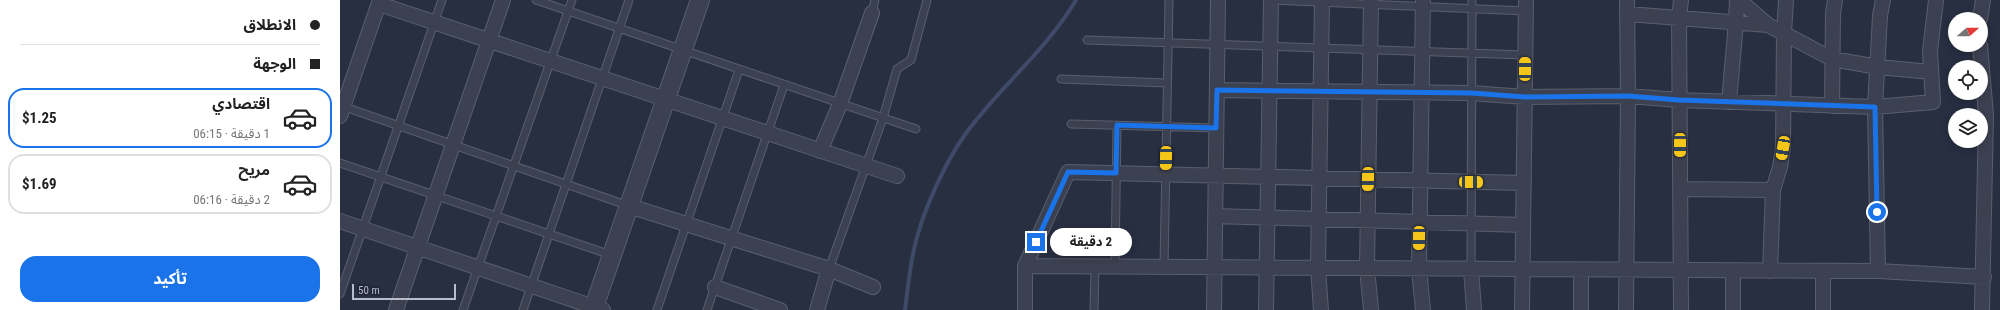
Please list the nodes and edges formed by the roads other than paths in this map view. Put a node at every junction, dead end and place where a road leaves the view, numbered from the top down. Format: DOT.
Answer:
graph roads {
  1 [pos="442,0"];
  2 [pos="503,0"];
  3 [pos="536,0"];
  4 [pos="572,0"];
  5 [pos="629,0"];
  6 [pos="700,0"];
  7 [pos="927,0"];
  8 [pos="1168,0"];
  9 [pos="1218,0"];
  10 [pos="1271,0"];
  11 [pos="1472,0"];
  12 [pos="1681,0"];
  13 [pos="1738,0"];
  14 [pos="1786,0"];
  15 [pos="1835,0"];
  16 [pos="1883,0"];
  17 [pos="1936,0"];
  18 [pos="1983,0"];
  19 [pos="1322,1"];
  20 [pos="379,2"];
  21 [pos="1371,2"];
  22 [pos="1423,3"];
  23 [pos="1526,5"];
  24 [pos="874,7"];
  25 [pos="1628,7"];
  26 [pos="1472,8"];
  27 [pos="568,11"];
  28 [pos="1981,12"];
  29 [pos="1679,18"];
  30 [pos="435,22"];
  31 [pos="1736,22"];
  32 [pos="1768,25"];
  33 [pos="620,29"];
  34 [pos="1784,33"];
  35 [pos="490,40"];
  36 [pos="1087,40"];
  37 [pos="1168,42"];
  38 [pos="1218,44"];
  39 [pos="1270,46"];
  40 [pos="1321,48"];
  41 [pos="682,50"];
  42 [pos="1370,50"];
  43 [pos="1422,52"];
  44 [pos="1981,52"];
  45 [pos="1472,54"];
  46 [pos="1525,56"];
  47 [pos="1832,59"];
  48 [pos="550,61"];
  49 [pos="1878,67"];
  50 [pos="739,70"];
  51 [pos="1931,72"];
  52 [pos="602,78"];
  53 [pos="1061,79"];
  54 [pos="1167,83"];
  55 [pos="784,85"];
  56 [pos="1217,90"];
  57 [pos="1269,90"];
  58 [pos="1321,91"];
  59 [pos="1370,92"];
  60 [pos="1422,92"];
  61 [pos="1471,93"];
  62 [pos="1628,96"];
  63 [pos="1525,97"];
  64 [pos="666,99"];
  65 [pos="1679,100"];
  66 [pos="1729,102"];
  67 [pos="840,104"];
  68 [pos="1782,104"];
  69 [pos="1832,106"];
  70 [pos="1875,107"];
  71 [pos="341,110"];
  72 [pos="722,118"];
  73 [pos="884,118"];
  74 [pos="1071,124"];
  75 [pos="1117,125"];
  76 [pos="399,126"];
  77 [pos="1166,126"];
  78 [pos="1216,128"];
  79 [pos="916,129"];
  80 [pos="768,133"];
  81 [pos="453,145"];
  82 [pos="820,151"];
  83 [pos="340,163"];
  84 [pos="514,166"];
  85 [pos="866,166"];
  86 [pos="1116,173"];
  87 [pos="1166,174"];
  88 [pos="1216,175"];
  89 [pos="897,176"];
  90 [pos="381,177"];
  91 [pos="1267,177"];
  92 [pos="1319,178"];
  93 [pos="1368,179"];
  94 [pos="1420,180"];
  95 [pos="1471,182"];
  96 [pos="1524,183"];
  97 [pos="566,184"];
  98 [pos="1680,189"];
  99 [pos="1772,190"];
  100 [pos="436,195"];
  101 [pos="629,206"];
  102 [pos="496,216"];
  103 [pos="1215,216"];
  104 [pos="1266,218"];
  105 [pos="1319,220"];
  106 [pos="340,221"];
  107 [pos="1368,221"];
  108 [pos="1420,222"];
  109 [pos="686,224"];
  110 [pos="1471,224"];
  111 [pos="1523,225"];
  112 [pos="363,229"];
  113 [pos="549,234"];
  114 [pos="731,238"];
  115 [pos="418,247"];
  116 [pos="612,255"];
  117 [pos="1025,266"];
  118 [pos="1095,267"];
  119 [pos="1115,267"];
  120 [pos="1164,267"];
  121 [pos="1215,267"];
  122 [pos="478,268"];
  123 [pos="1265,268"];
  124 [pos="1318,268"];
  125 [pos="1367,268"];
  126 [pos="829,269"];
  127 [pos="1419,269"];
  128 [pos="1471,269"];
  129 [pos="1522,269"];
  130 [pos="1581,270"];
  131 [pos="1625,270"];
  132 [pos="1680,270"];
  133 [pos="1733,270"];
  134 [pos="1770,271"];
  135 [pos="1823,271"];
  136 [pos="1878,271"];
  137 [pos="1984,277"];
  138 [pos="531,286"];
  139 [pos="715,287"];
  140 [pos="873,287"];
  141 [pos="340,294"];
  142 [pos="596,309"];
  143 [pos="396,310"];
  144 [pos="463,310"];
  145 [pos="523,310"];
  146 [pos="657,310"];
  147 [pos="707,310"];
  148 [pos="780,310"];
  149 [pos="818,310"];
  150 [pos="1025,310"];
  151 [pos="1094,310"];
  152 [pos="1214,310"];
  153 [pos="1266,310"];
  154 [pos="1321,310"];
  155 [pos="1371,310"];
  156 [pos="1422,310"];
  157 [pos="1474,310"];
  158 [pos="1522,310"];
  159 [pos="1581,310"];
  160 [pos="1626,310"];
  161 [pos="1681,310"];
  162 [pos="1733,310"];
  163 [pos="1823,310"];
  164 [pos="1982,310"];
  1 -- 30 [label="lane"];
  2 -- 35 [label="street"];
  3 -- 27 [label="lane"];
  4 -- 27 [label="lane"];
  5 -- 33 [label="lane"];
  6 -- 41 [label="street"];
  7 -- 73 [label="lane"];
  8 -- 37 [label="lane"];
  9 -- 38 [label="street"];
  10 -- 19 [label="lane"];
  10 -- 39 [label="street"];
  11 -- 26 [label="lane"];
  12 -- 29 [label="street"];
  13 -- 31 [label="street"];
  13 -- 32 [label="street"];
  14 -- 34 [label="street"];
  15 -- 47 [label="street"];
  16 -- 49 [label="street"];
  17 -- 51 [label="street"];
  18 -- 28 [label="street"];
  19 -- 21 [label="lane"];
  19 -- 40 [label="street"];
  20 -- 30 [label="street"];
  20 -- 71 [label="street"];
  21 -- 22 [label="lane"];
  21 -- 42 [label="street"];
  22 -- 26 [label="lane"];
  22 -- 43 [label="street"];
  23 -- 26 [label="lane"];
  23 -- 46 [label="street"];
  24 -- 67 [label="street"];
  25 -- 29 [label="street"];
  25 -- 62 [label="street"];
  26 -- 45 [label="lane"];
  27 -- 33 [label="lane"];
  27 -- 48 [label="lane"];
  29 -- 31 [label="street"];
  29 -- 65 [label="street"];
  30 -- 35 [label="street"];
  30 -- 76 [label="lane"];
  31 -- 32 [label="street"];
  31 -- 66 [label="street"];
  32 -- 34 [label="street"];
  33 -- 41 [label="lane"];
  33 -- 52 [label="lane"];
  34 -- 47 [label="street"];
  34 -- 68 [label="street"];
  35 -- 48 [label="street"];
  35 -- 81 [label="street"];
  36 -- 37 [label="lane"];
  37 -- 38 [label="lane"];
  37 -- 54 [label="lane"];
  38 -- 39 [label="lane"];
  38 -- 56 [label="street"];
  39 -- 40 [label="lane"];
  39 -- 57 [label="street"];
  40 -- 42 [label="lane"];
  40 -- 58 [label="street"];
  41 -- 50 [label="lane"];
  41 -- 64 [label="street"];
  42 -- 43 [label="lane"];
  42 -- 59 [label="street"];
  43 -- 45 [label="lane"];
  43 -- 60 [label="street"];
  44 -- 137 [label="street"];
  45 -- 46 [label="lane"];
  45 -- 61 [label="lane"];
  46 -- 63 [label="street"];
  47 -- 49 [label="street"];
  47 -- 69 [label="street"];
  48 -- 52 [label="street"];
  48 -- 84 [label="lane"];
  49 -- 51 [label="street"];
  49 -- 70 [label="street"];
  50 -- 55 [label="lane"];
  50 -- 72 [label="lane"];
  51 -- 70 [label="street"];
  52 -- 64 [label="street"];
  52 -- 97 [label="lane"];
  53 -- 54 [label="lane"];
  54 -- 77 [label="lane"];
  55 -- 67 [label="lane"];
  55 -- 80 [label="lane"];
  56 -- 57 [label="street"];
  56 -- 78 [label="street"];
  57 -- 58 [label="street"];
  57 -- 91 [label="street"];
  58 -- 59 [label="street"];
  58 -- 92 [label="street"];
  59 -- 60 [label="street"];
  59 -- 93 [label="street"];
  60 -- 61 [label="street"];
  60 -- 94 [label="street"];
  61 -- 63 [label="street"];
  61 -- 95 [label="lane"];
  62 -- 63 [label="street"];
  62 -- 65 [label="street"];
  62 -- 131 [label="street"];
  63 -- 96 [label="street"];
  64 -- 72 [label="street"];
  64 -- 101 [label="street"];
  65 -- 66 [label="street"];
  65 -- 98 [label="street"];
  66 -- 68 [label="street"];
  67 -- 73 [label="lane"];
  67 -- 82 [label="street"];
  68 -- 69 [label="street"];
  68 -- 99 [label="street"];
  69 -- 70 [label="street"];
  70 -- 136 [label="street"];
  71 -- 76 [label="lane"];
  72 -- 80 [label="street"];
  72 -- 109 [label="lane"];
  73 -- 79 [label="lane"];
  73 -- 85 [label="lane"];
  74 -- 75 [label="lane"];
  75 -- 77 [label="lane"];
  75 -- 86 [label="lane"];
  76 -- 81 [label="lane"];
  76 -- 90 [label="lane"];
  77 -- 78 [label="lane"];
  77 -- 87 [label="lane"];
  78 -- 88 [label="street"];
  80 -- 82 [label="street"];
  80 -- 114 [label="lane"];
  81 -- 84 [label="lane"];
  81 -- 100 [label="street"];
  82 -- 85 [label="street"];
  83 -- 90 [label="lane"];
  84 -- 97 [label="lane"];
  84 -- 102 [label="lane"];
  85 -- 89 [label="street"];
  85 -- 126 [label="lane"];
  86 -- 87 [label="street"];
  86 -- 117 [label="street"];
  86 -- 119 [label="lane"];
  87 -- 88 [label="street"];
  87 -- 120 [label="lane"];
  88 -- 91 [label="street"];
  88 -- 103 [label="street"];
  90 -- 100 [label="lane"];
  90 -- 112 [label="lane"];
  91 -- 92 [label="street"];
  91 -- 104 [label="street"];
  92 -- 93 [label="street"];
  92 -- 105 [label="street"];
  93 -- 94 [label="street"];
  93 -- 107 [label="street"];
  94 -- 95 [label="street"];
  94 -- 108 [label="street"];
  95 -- 96 [label="street"];
  95 -- 110 [label="lane"];
  96 -- 111 [label="street"];
  97 -- 101 [label="lane"];
  97 -- 113 [label="lane"];
  98 -- 99 [label="street"];
  98 -- 132 [label="street"];
  99 -- 134 [label="street"];
  100 -- 102 [label="lane"];
  100 -- 115 [label="street"];
  101 -- 109 [label="street"];
  101 -- 116 [label="street"];
  102 -- 113 [label="lane"];
  102 -- 122 [label="lane"];
  103 -- 104 [label="street"];
  103 -- 121 [label="street"];
  104 -- 105 [label="street"];
  104 -- 123 [label="street"];
  105 -- 107 [label="street"];
  105 -- 124 [label="street"];
  106 -- 112 [label="street"];
  107 -- 108 [label="street"];
  107 -- 125 [label="street"];
  108 -- 110 [label="street"];
  108 -- 127 [label="street"];
  109 -- 114 [label="street"];
  109 -- 146 [label="lane"];
  110 -- 111 [label="street"];
  110 -- 128 [label="lane"];
  111 -- 129 [label="street"];
  112 -- 115 [label="street"];
  112 -- 141 [label="lane"];
  113 -- 116 [label="lane"];
  113 -- 138 [label="lane"];
  114 -- 126 [label="street"];
  114 -- 139 [label="lane"];
  115 -- 122 [label="street"];
  115 -- 143 [label="street"];
  116 -- 142 [label="street"];
  117 -- 118 [label="street"];
  117 -- 150 [label="street"];
  118 -- 119 [label="street"];
  118 -- 151 [label="lane"];
  119 -- 120 [label="street"];
  120 -- 121 [label="street"];
  121 -- 123 [label="street"];
  121 -- 152 [label="street"];
  122 -- 138 [label="street"];
  122 -- 144 [label="lane"];
  123 -- 124 [label="street"];
  123 -- 153 [label="street"];
  124 -- 125 [label="street"];
  124 -- 154 [label="street"];
  125 -- 127 [label="street"];
  125 -- 155 [label="street"];
  126 -- 140 [label="street"];
  126 -- 149 [label="street"];
  127 -- 128 [label="street"];
  127 -- 156 [label="street"];
  128 -- 129 [label="street"];
  128 -- 157 [label="street"];
  129 -- 130 [label="street"];
  129 -- 158 [label="street"];
  130 -- 131 [label="street"];
  130 -- 159 [label="street"];
  131 -- 132 [label="street"];
  131 -- 160 [label="street"];
  132 -- 133 [label="street"];
  132 -- 161 [label="street"];
  133 -- 134 [label="street"];
  133 -- 162 [label="street"];
  134 -- 135 [label="street"];
  135 -- 136 [label="street"];
  135 -- 163 [label="street"];
  136 -- 137 [label="street"];
  137 -- 164 [label="street"];
  138 -- 142 [label="street"];
  138 -- 145 [label="lane"];
  139 -- 147 [label="lane"];
  139 -- 148 [label="street"];
}
